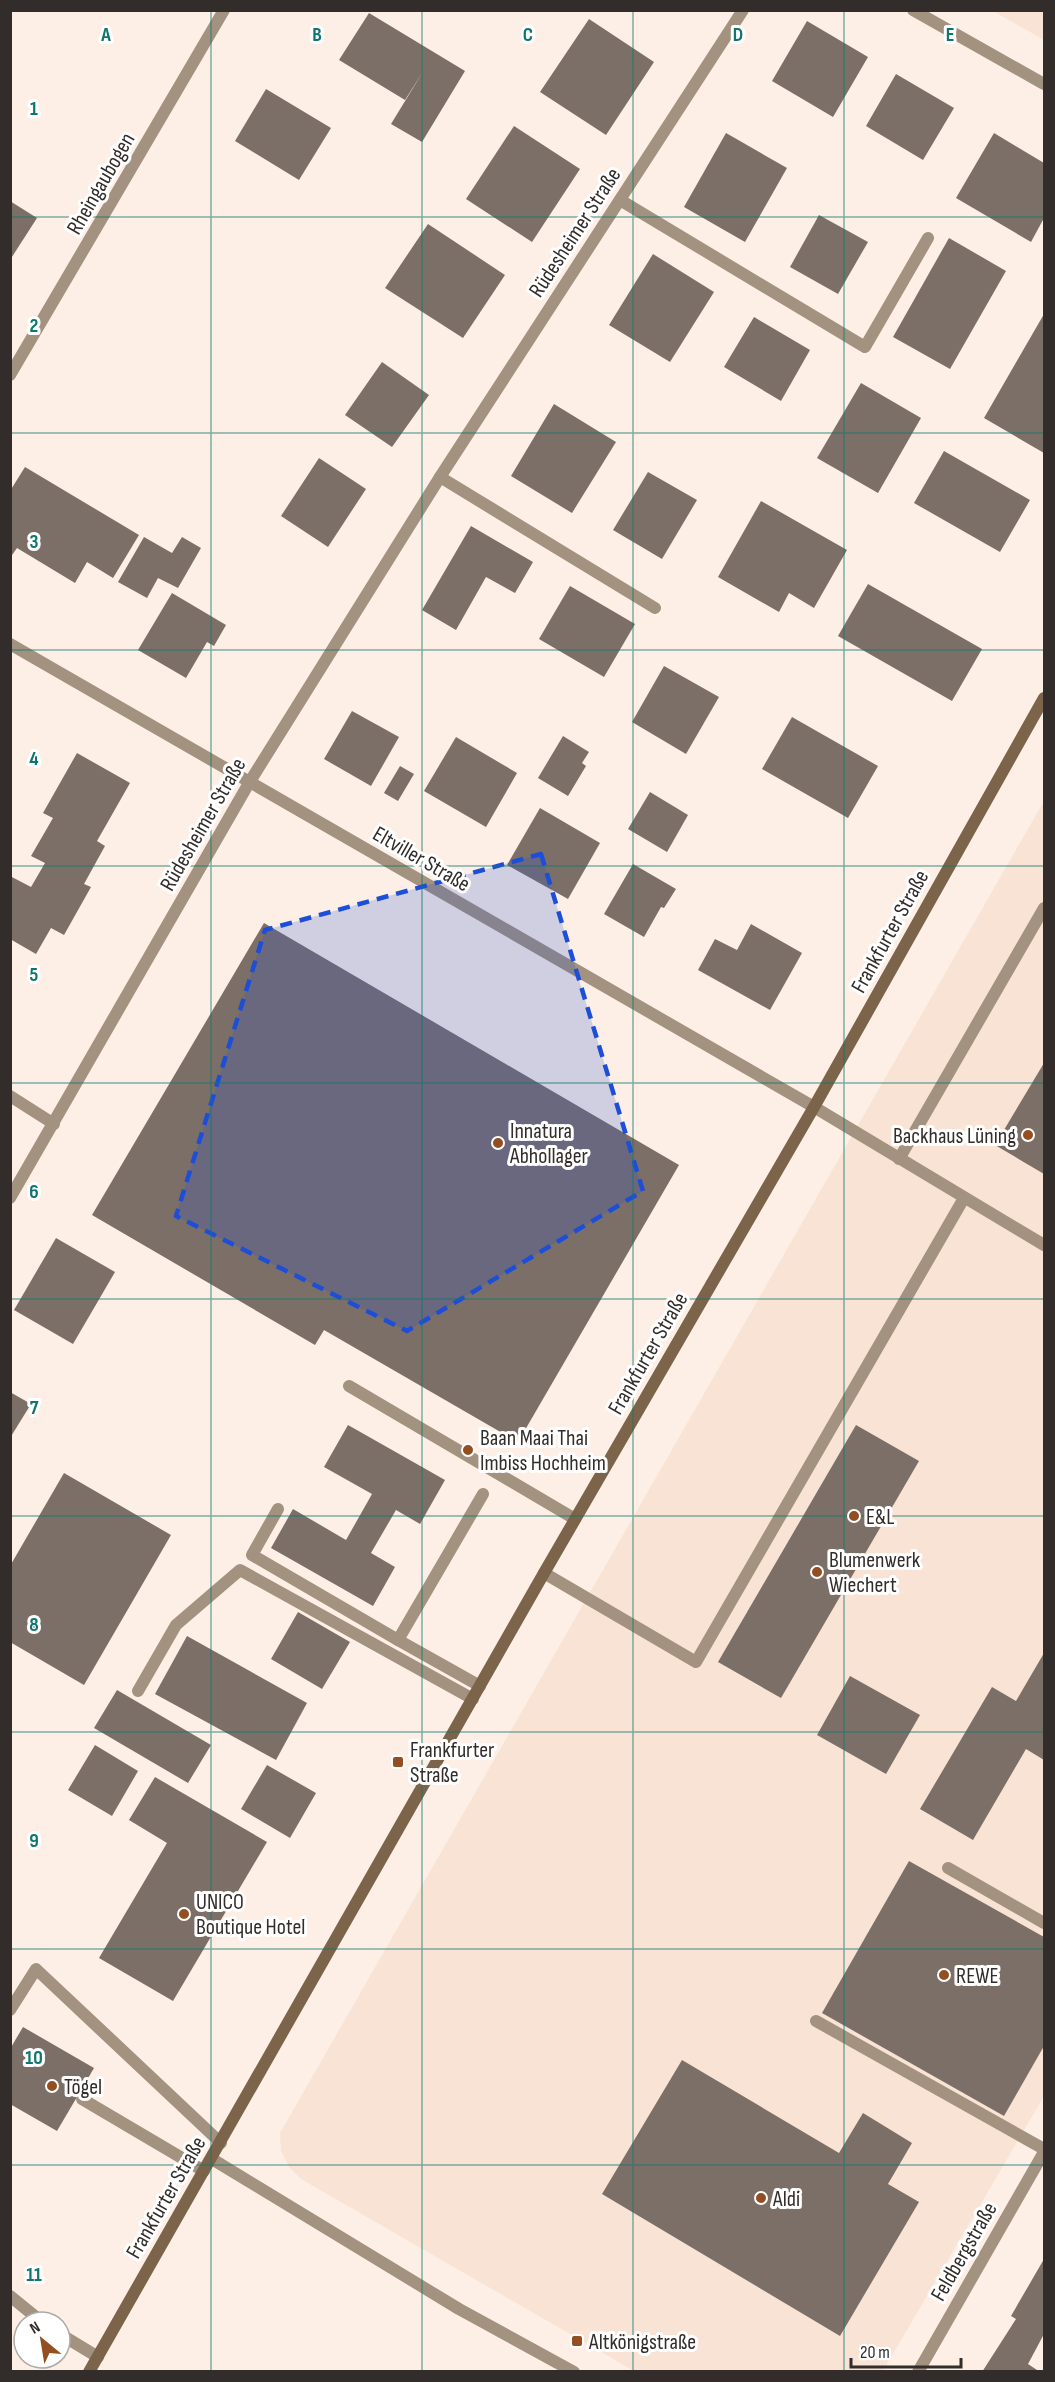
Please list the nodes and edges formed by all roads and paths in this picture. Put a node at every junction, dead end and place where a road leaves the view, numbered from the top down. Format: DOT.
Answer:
graph roads {
  1 [pos="224,10"];
  2 [pos="743,10"];
  3 [pos="913,10"];
  4 [pos="1044,84"];
  5 [pos="620,200"];
  6 [pos="927,238"];
  7 [pos="10,375"];
  8 [pos="440,477"];
  9 [pos="655,608"];
  10 [pos="10,644"];
  11 [pos="1044,698"];
  12 [pos="249,783"];
  13 [pos="1044,908"];
  14 [pos="10,1096"];
  15 [pos="814,1107"];
  16 [pos="54,1124"];
  17 [pos="899,1159"];
  18 [pos="10,1198"];
  19 [pos="964,1198"];
  20 [pos="1044,1245"];
  21 [pos="349,1386"];
  22 [pos="483,1494"];
  23 [pos="278,1509"];
  24 [pos="576,1519"];
  25 [pos="544,1573"];
  26 [pos="398,1640"];
  27 [pos="480,1686"];
  28 [pos="138,1691"];
  29 [pos="473,1699"];
  30 [pos="948,1868"];
  31 [pos="1044,1923"];
  32 [pos="10,2010"];
  33 [pos="816,2021"];
  34 [pos="82,2099"];
  35 [pos="221,2143"];
  36 [pos="1044,2151"];
  37 [pos="212,2158"];
  38 [pos="204,2171"];
  39 [pos="10,2296"];
  40 [pos="27,2310"];
  41 [pos="72,2341"];
  42 [pos="98,2357"];
  43 [pos="89,2372"];
  44 [pos="574,2372"];
  45 [pos="918,2372"];
  1 -- 7 [label="street, Rheingaubogen"];
  2 -- 5 [label="street, Rüdesheimer Straße"];
  3 -- 4 [label="street"];
  5 -- 6 [label="street"];
  5 -- 8 [label="street, Rüdesheimer Straße"];
  8 -- 9 [label="street"];
  8 -- 12 [label="street, Rüdesheimer Straße"];
  10 -- 12 [label="street, Eltviller Straße"];
  11 -- 15 [label="street, Frankfurter Straße"];
  12 -- 15 [label="street, Eltviller Straße"];
  12 -- 16 [label="street, Rüdesheimer Straße"];
  13 -- 17 [label="street"];
  14 -- 16 [label="street"];
  15 -- 17 [label="street, Eltviller Straße"];
  15 -- 24 [label="street, Frankfurter Straße"];
  16 -- 18 [label="street, Rüdesheimer Straße"];
  17 -- 19 [label="street, Eltviller Straße"];
  19 -- 20 [label="street, Eltviller Straße"];
  19 -- 25 [label="street"];
  21 -- 24 [label="street"];
  22 -- 26 [label="street"];
  23 -- 26 [label="street"];
  24 -- 25 [label="street, Frankfurter Straße"];
  25 -- 27 [label="street, Frankfurter Straße"];
  26 -- 27 [label="street"];
  27 -- 29 [label="street, Frankfurter Straße"];
  28 -- 29 [label="street"];
  29 -- 35 [label="street, Frankfurter Straße"];
  30 -- 31 [label="street"];
  32 -- 35 [label="street"];
  33 -- 36 [label="street"];
  34 -- 38 [label="street"];
  35 -- 37 [label="street, Frankfurter Straße"];
  36 -- 45 [label="street, Feldbergstraße"];
  37 -- 38 [label="street, Frankfurter Straße"];
  37 -- 44 [label="street"];
  38 -- 42 [label="street, Frankfurter Straße"];
  39 -- 40 [label="street"];
  41 -- 42 [label="street"];
  42 -- 43 [label="street, Frankfurter Straße"];
}
